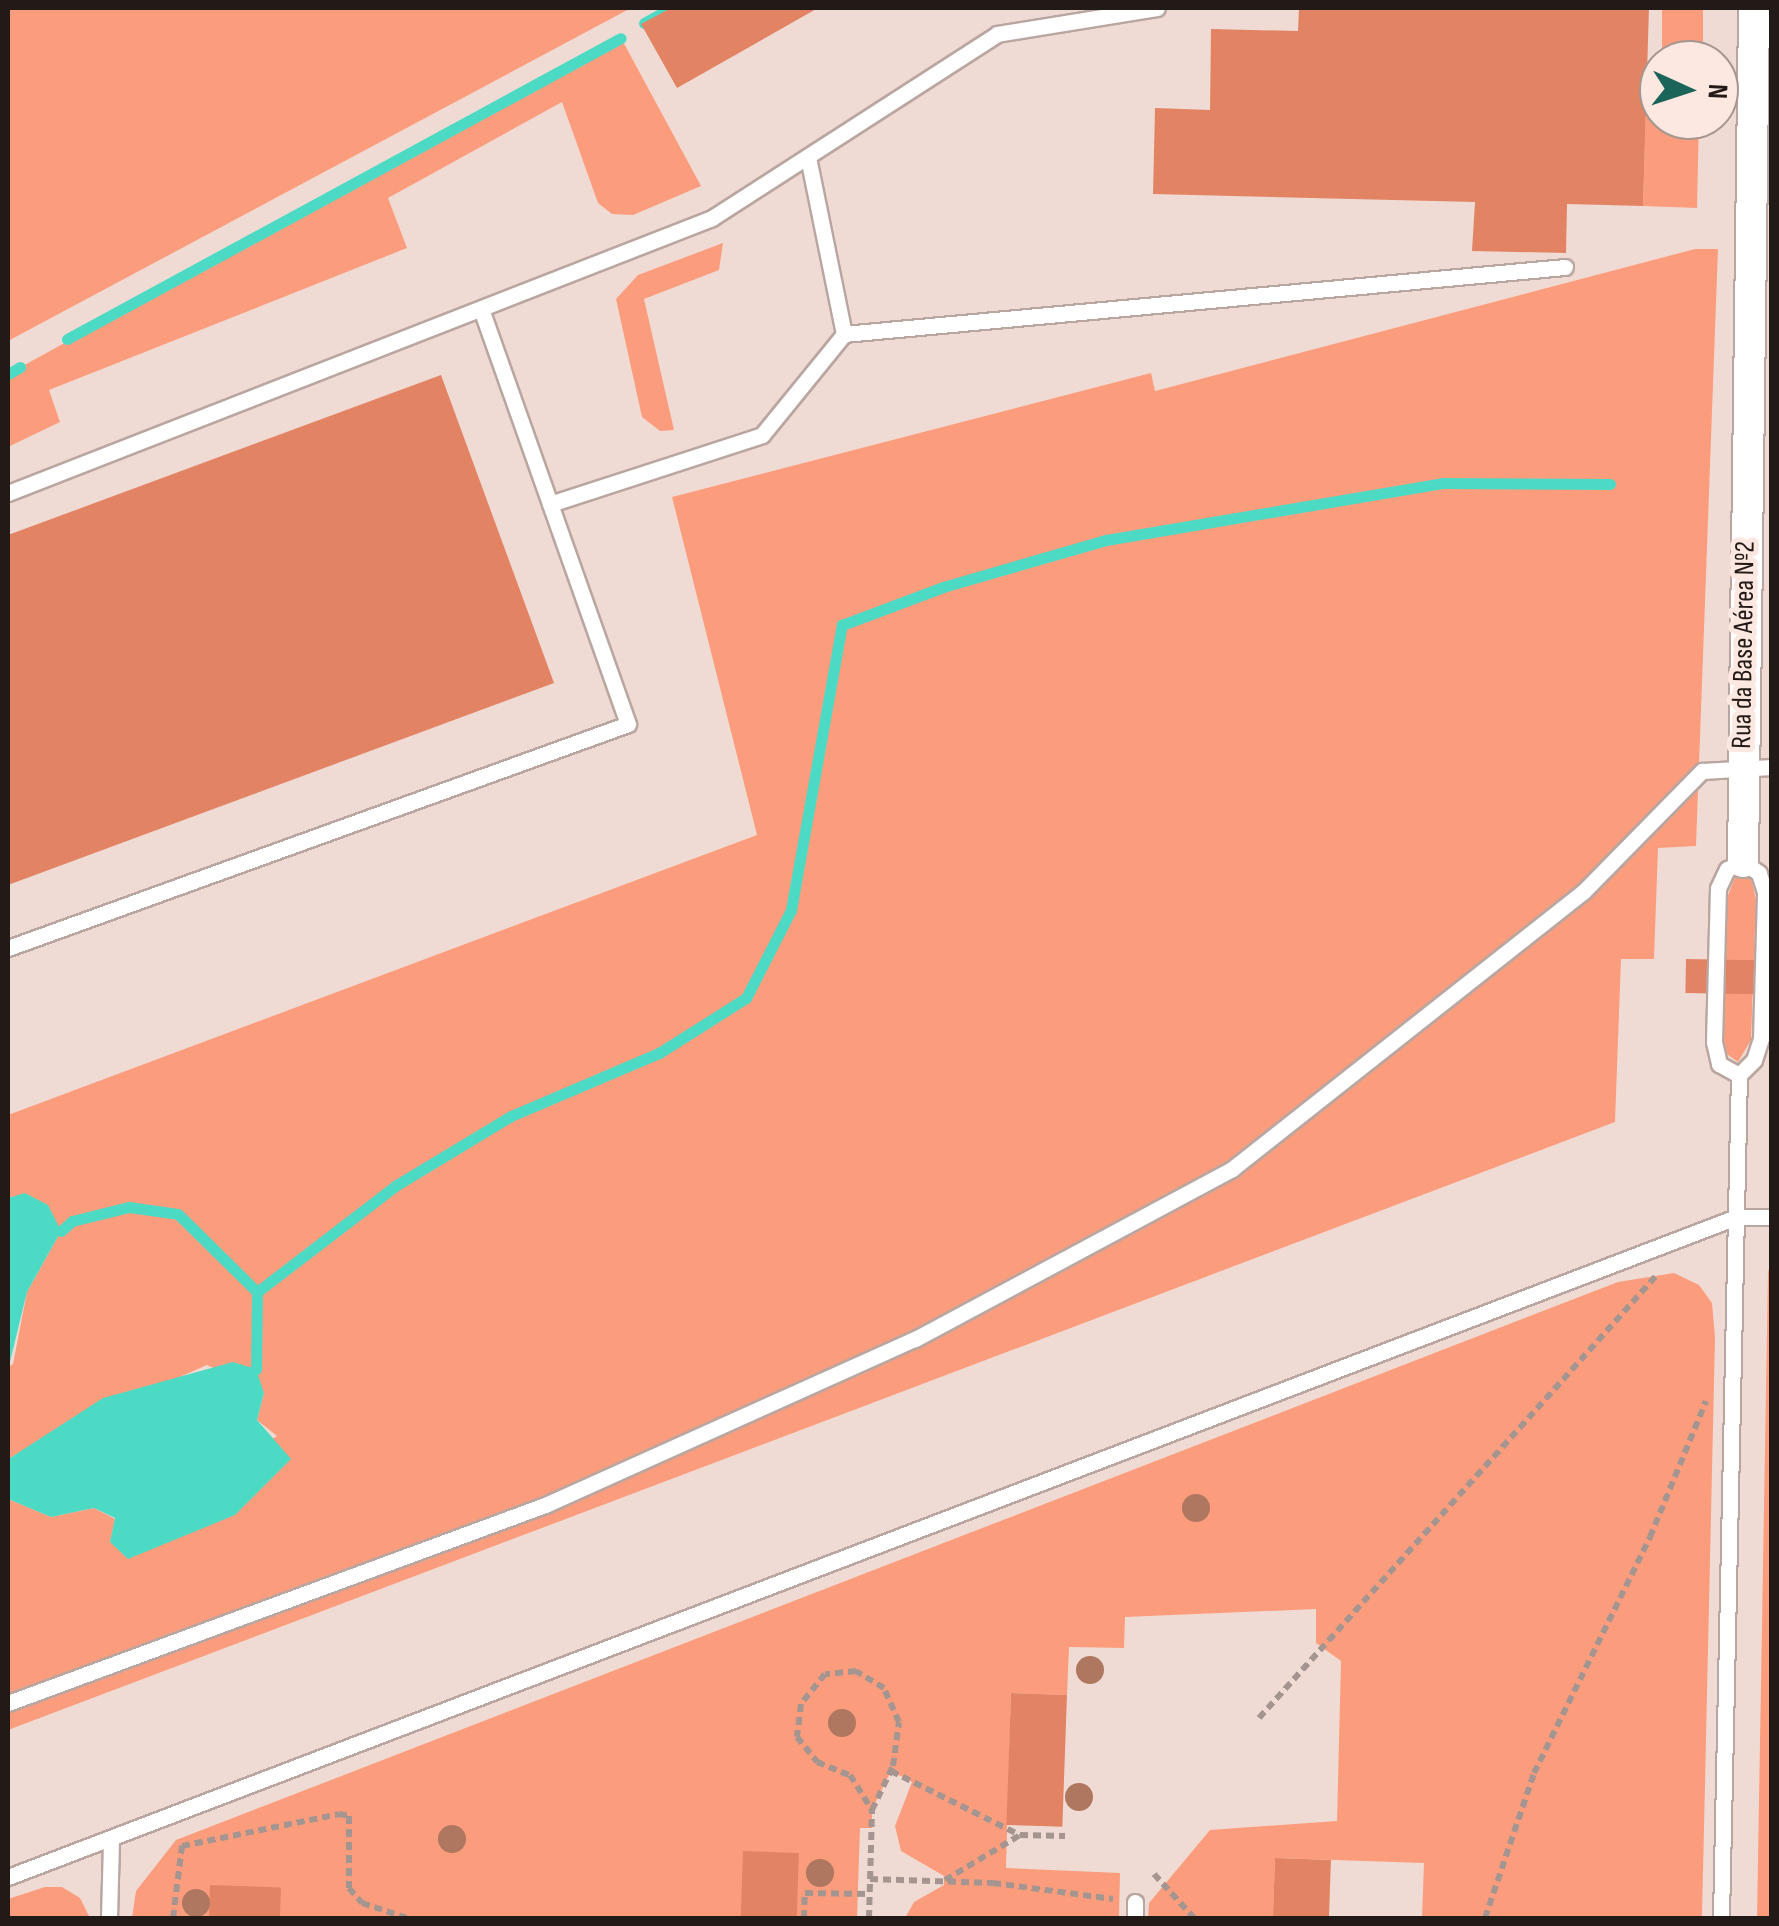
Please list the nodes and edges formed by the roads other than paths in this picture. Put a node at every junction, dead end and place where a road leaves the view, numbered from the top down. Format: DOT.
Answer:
graph roads {
  1 [pos="1157,8"];
  2 [pos="1754,8"];
  3 [pos="808,157"];
  4 [pos="1565,267"];
  5 [pos="482,311"];
  6 [pos="844,334"];
  7 [pos="8,492"];
  8 [pos="550,504"];
  9 [pos="1757,767"];
  10 [pos="1743,862"];
  11 [pos="8,948"];
  12 [pos="1739,1075"];
  13 [pos="1736,1217"];
  14 [pos="1772,1217"];
  15 [pos="8,1703"];
  16 [pos="111,1842"];
  17 [pos="8,1877"];
  18 [pos="110,1918"];
  19 [pos="1721,1918"];
  1 -- 3 [label="lane"];
  2 -- 9 [label="street, Rua da Base Aérea Nº2"];
  3 -- 5 [label="lane"];
  3 -- 6 [label="lane"];
  4 -- 6 [label="lane"];
  5 -- 7 [label="lane"];
  5 -- 8 [label="lane"];
  6 -- 8 [label="lane"];
  8 -- 11 [label="lane"];
  9 -- 10 [label="street, Rua da Base Aérea Nº2"];
  9 -- 15 [label="lane"];
  10 -- 12 [label="lane"];
  10 -- 12 [label="lane"];
  12 -- 13 [label="lane"];
  13 -- 14 [label="lane"];
  13 -- 16 [label="lane"];
  13 -- 19 [label="lane"];
  16 -- 17 [label="lane"];
  16 -- 18 [label="lane"];
}
